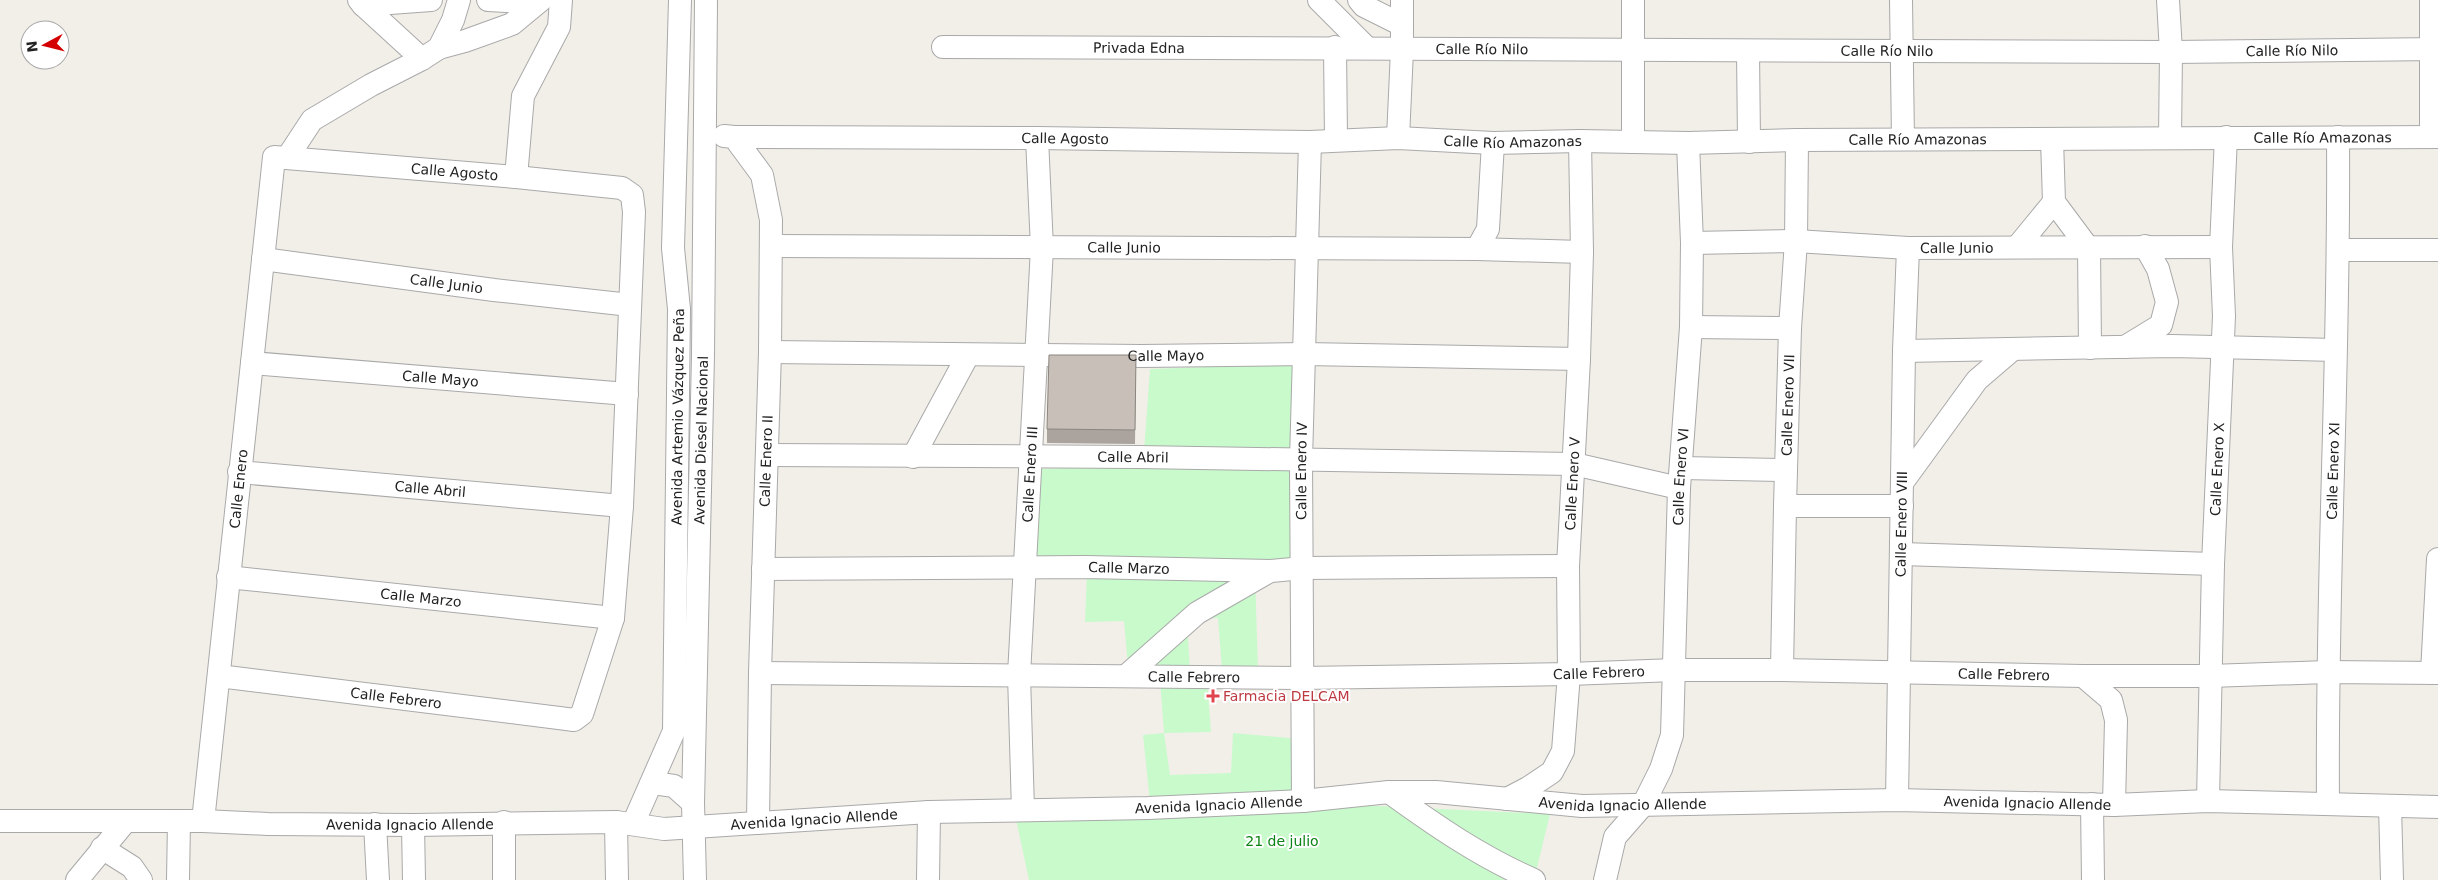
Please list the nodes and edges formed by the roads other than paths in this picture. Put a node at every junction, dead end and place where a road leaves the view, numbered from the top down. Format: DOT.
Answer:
graph roads {
  1 [pos="431,0"];
  2 [pos="459,0"];
  3 [pos="488,0"];
  4 [pos="561,0"];
  5 [pos="680,0"];
  6 [pos="706,0"];
  7 [pos="1319,0"];
  8 [pos="1359,0"];
  9 [pos="1402,0"];
  10 [pos="1633,0"];
  11 [pos="1902,0"];
  12 [pos="2168,0"];
  13 [pos="2431,0"];
  14 [pos="361,2"];
  15 [pos="539,2"];
  16 [pos="1402,25"];
  17 [pos="943,47"];
  18 [pos="1335,47"];
  19 [pos="1367,48"];
  20 [pos="2435,49"];
  21 [pos="1402,50"];
  22 [pos="1635,50"];
  23 [pos="1748,51"];
  24 [pos="1903,51"];
  25 [pos="2171,52"];
  26 [pos="431,54"];
  27 [pos="706,132"];
  28 [pos="677,133"];
  29 [pos="734,137"];
  30 [pos="2226,137"];
  31 [pos="2338,137"];
  32 [pos="2435,137"];
  33 [pos="1037,138"];
  34 [pos="1398,138"];
  35 [pos="2170,138"];
  36 [pos="1903,139"];
  37 [pos="2052,139"];
  38 [pos="1336,140"];
  39 [pos="1797,140"];
  40 [pos="1580,141"];
  41 [pos="1310,142"];
  42 [pos="1632,142"];
  43 [pos="1749,142"];
  44 [pos="1493,143"];
  45 [pos="1688,143"];
  46 [pos="280,157"];
  47 [pos="516,177"];
  48 [pos="2054,202"];
  49 [pos="1796,241"];
  50 [pos="1692,242"];
  51 [pos="772,246"];
  52 [pos="2145,246"];
  53 [pos="2017,247"];
  54 [pos="2221,247"];
  55 [pos="1042,248"];
  56 [pos="1476,248"];
  57 [pos="1908,248"];
  58 [pos="1309,249"];
  59 [pos="2088,249"];
  60 [pos="2339,250"];
  61 [pos="2438,250"];
  62 [pos="1582,252"];
  63 [pos="264,259"];
  64 [pos="630,305"];
  65 [pos="1691,327"];
  66 [pos="1790,328"];
  67 [pos="2090,348"];
  68 [pos="2124,348"];
  69 [pos="2222,348"];
  70 [pos="2012,350"];
  71 [pos="2335,350"];
  72 [pos="1904,351"];
  73 [pos="770,352"];
  74 [pos="1305,354"];
  75 [pos="968,355"];
  76 [pos="1036,356"];
  77 [pos="1579,359"];
  78 [pos="252,363"];
  79 [pos="628,394"];
  80 [pos="767,455"];
  81 [pos="913,457"];
  82 [pos="1031,457"];
  83 [pos="1301,460"];
  84 [pos="1574,464"];
  85 [pos="1786,470"];
  86 [pos="238,472"];
  87 [pos="1680,478"];
  88 [pos="1902,483"];
  89 [pos="622,506"];
  90 [pos="1785,506"];
  91 [pos="1902,506"];
  92 [pos="1902,554"];
  93 [pos="2438,559"];
  94 [pos="2213,564"];
  95 [pos="1568,566"];
  96 [pos="1025,568"];
  97 [pos="1303,568"];
  98 [pos="763,569"];
  99 [pos="1271,571"];
  100 [pos="2438,571"];
  101 [pos="228,577"];
  102 [pos="613,618"];
  103 [pos="1674,670"];
  104 [pos="1782,670"];
  105 [pos="1898,672"];
  106 [pos="2327,672"];
  107 [pos="760,673"];
  108 [pos="2435,673"];
  109 [pos="1569,674"];
  110 [pos="1019,675"];
  111 [pos="219,676"];
  112 [pos="1126,676"];
  113 [pos="2083,676"];
  114 [pos="2210,676"];
  115 [pos="1301,678"];
  116 [pos="653,783"];
  117 [pos="1389,792"];
  118 [pos="1507,798"];
  119 [pos="1897,800"];
  120 [pos="1303,801"];
  121 [pos="2208,801"];
  122 [pos="693,803"];
  123 [pos="2328,803"];
  124 [pos="2092,804"];
  125 [pos="1643,805"];
  126 [pos="2114,805"];
  127 [pos="2390,806"];
  128 [pos="2438,807"];
  129 [pos="1023,810"];
  130 [pos="929,812"];
  131 [pos="0,820"];
  132 [pos="179,821"];
  133 [pos="203,821"];
  134 [pos="125,822"];
  135 [pos="504,822"];
  136 [pos="624,823"];
  137 [pos="758,823"];
  138 [pos="375,824"];
  139 [pos="413,825"];
  140 [pos="694,828"];
  141 [pos="102,848"];
  142 [pos="78,880"];
  143 [pos="141,880"];
  144 [pos="178,880"];
  145 [pos="378,880"];
  146 [pos="414,880"];
  147 [pos="504,880"];
  148 [pos="617,880"];
  149 [pos="695,880"];
  150 [pos="928,880"];
  151 [pos="1534,880"];
  152 [pos="1604,880"];
  153 [pos="2093,880"];
  154 [pos="2392,880"];
  1 -- 14 [label="street"];
  2 -- 26 [label="street"];
  3 -- 15 [label="street"];
  4 -- 47 [label="street"];
  5 -- 28 [label="street, Avenida Artemio Vázquez Peña"];
  6 -- 27 [label="street, Avenida Diesel Nacional"];
  7 -- 19 [label="street"];
  8 -- 16 [label="street"];
  9 -- 16 [label="street"];
  10 -- 22 [label="street"];
  11 -- 24 [label="street"];
  12 -- 25 [label="street"];
  13 -- 20 [label="street"];
  14 -- 26 [label="street"];
  15 -- 26 [label="street"];
  16 -- 21 [label="street"];
  17 -- 18 [label="street, Privada Edna"];
  18 -- 19 [label="street, Calle Río Nilo"];
  18 -- 38 [label="street"];
  19 -- 21 [label="street, Calle Río Nilo"];
  20 -- 25 [label="street, Calle Río Nilo"];
  20 -- 32 [label="street"];
  21 -- 22 [label="street, Calle Río Nilo"];
  21 -- 34 [label="street"];
  22 -- 23 [label="street, Calle Río Nilo"];
  22 -- 42 [label="street"];
  23 -- 24 [label="street, Calle Río Nilo"];
  23 -- 43 [label="street"];
  24 -- 25 [label="street, Calle Río Nilo"];
  24 -- 36 [label="street"];
  25 -- 35 [label="street"];
  26 -- 46 [label="street"];
  27 -- 28 [label="street"];
  27 -- 29 [label="street"];
  27 -- 122 [label="street, Avenida Diesel Nacional"];
  28 -- 116 [label="street, Avenida Artemio Vázquez Peña"];
  29 -- 33 [label="street, Calle Agosto"];
  29 -- 51 [label="street, Calle Enero II"];
  30 -- 31 [label="street, Calle Río Amazonas"];
  30 -- 35 [label="street, Calle Río Amazonas"];
  30 -- 54 [label="street, Calle Enero X"];
  31 -- 32 [label="street, Calle Río Amazonas"];
  31 -- 60 [label="street, Calle Enero XI"];
  33 -- 41 [label="street, Calle Agosto"];
  33 -- 55 [label="street, Calle Enero III"];
  34 -- 38 [label="street, Calle Agosto"];
  34 -- 44 [label="street, Calle Río Amazonas"];
  35 -- 37 [label="street, Calle Río Amazonas"];
  36 -- 37 [label="street, Calle Río Amazonas"];
  36 -- 39 [label="street, Calle Río Amazonas"];
  37 -- 48 [label="street"];
  38 -- 41 [label="street, Calle Agosto"];
  39 -- 43 [label="street, Calle Río Amazonas"];
  39 -- 49 [label="street, Calle Enero VII"];
  40 -- 42 [label="street, Calle Río Amazonas"];
  40 -- 44 [label="street, Calle Río Amazonas"];
  40 -- 62 [label="street, Calle Enero V"];
  41 -- 58 [label="street, Calle Enero IV"];
  42 -- 45 [label="street, Calle Río Amazonas"];
  43 -- 45 [label="street, Calle Río Amazonas"];
  44 -- 56 [label="street"];
  45 -- 50 [label="street, Calle Enero VI"];
  46 -- 47 [label="street, Calle Agosto"];
  46 -- 63 [label="street, Calle Enero"];
  47 -- 64 [label="street, Calle Agosto"];
  48 -- 53 [label="street"];
  48 -- 59 [label="street"];
  49 -- 50 [label="street, Calle Junio"];
  49 -- 57 [label="street, Calle Junio"];
  49 -- 66 [label="street, Calle Enero VII"];
  50 -- 65 [label="street, Calle Enero VI"];
  51 -- 55 [label="street, Calle Junio"];
  51 -- 73 [label="street, Calle Enero II"];
  52 -- 54 [label="street, Calle Junio"];
  52 -- 59 [label="street, Calle Junio"];
  52 -- 68 [label="street"];
  53 -- 57 [label="street, Calle Junio"];
  53 -- 59 [label="street, Calle Junio"];
  54 -- 69 [label="street, Calle Enero X"];
  55 -- 58 [label="street, Calle Junio"];
  55 -- 76 [label="street, Calle Enero III"];
  56 -- 58 [label="street, Calle Junio"];
  56 -- 62 [label="street, Calle Junio"];
  57 -- 72 [label="street, Calle Enero VIII"];
  58 -- 74 [label="street, Calle Enero IV"];
  59 -- 67 [label="street"];
  60 -- 61 [label="street"];
  60 -- 71 [label="street, Calle Enero XI"];
  62 -- 77 [label="street, Calle Enero V"];
  63 -- 64 [label="street, Calle Junio"];
  63 -- 78 [label="street, Calle Enero"];
  64 -- 79 [label="street"];
  65 -- 66 [label="street"];
  65 -- 87 [label="street, Calle Enero VI"];
  66 -- 85 [label="street, Calle Enero VII"];
  67 -- 68 [label="street"];
  67 -- 70 [label="street"];
  68 -- 69 [label="street"];
  69 -- 71 [label="street"];
  69 -- 94 [label="street, Calle Enero X"];
  70 -- 72 [label="street"];
  70 -- 88 [label="street"];
  71 -- 106 [label="street, Calle Enero XI"];
  72 -- 88 [label="street, Calle Enero VIII"];
  73 -- 75 [label="street, Calle Mayo"];
  73 -- 80 [label="street, Calle Enero II"];
  74 -- 76 [label="street, Calle Mayo"];
  74 -- 77 [label="street, Calle Mayo"];
  74 -- 83 [label="street, Calle Enero IV"];
  75 -- 76 [label="street, Calle Mayo"];
  75 -- 81 [label="street"];
  76 -- 82 [label="street, Calle Enero III"];
  77 -- 84 [label="street, Calle Enero V"];
  78 -- 79 [label="street, Calle Mayo"];
  78 -- 86 [label="street, Calle Enero"];
  79 -- 89 [label="street"];
  80 -- 81 [label="street, Calle Abril"];
  80 -- 98 [label="street, Calle Enero II"];
  81 -- 82 [label="street, Calle Abril"];
  82 -- 83 [label="street, Calle Abril"];
  82 -- 96 [label="street, Calle Enero III"];
  83 -- 84 [label="street, Calle Abril"];
  83 -- 97 [label="street, Calle Enero IV"];
  84 -- 87 [label="street, Calle Abril"];
  84 -- 95 [label="street, Calle Enero V"];
  85 -- 87 [label="street, Calle Abril"];
  85 -- 90 [label="street, Calle Enero VII"];
  86 -- 89 [label="street, Calle Abril"];
  86 -- 101 [label="street, Calle Enero"];
  87 -- 103 [label="street, Calle Enero VI"];
  88 -- 91 [label="street, Calle Enero VIII"];
  89 -- 102 [label="street"];
  90 -- 91 [label="street"];
  90 -- 104 [label="street, Calle Enero VII"];
  91 -- 92 [label="street, Calle Enero VIII"];
  92 -- 94 [label="street"];
  92 -- 105 [label="street, Calle Enero VIII"];
  93 -- 100 [label="street"];
  94 -- 114 [label="street, Calle Enero X"];
  95 -- 97 [label="street, Calle Marzo"];
  95 -- 109 [label="street, Calle Enero V"];
  96 -- 98 [label="street, Calle Marzo"];
  96 -- 99 [label="street, Calle Marzo"];
  96 -- 110 [label="street, Calle Enero III"];
  97 -- 99 [label="street, Calle Marzo"];
  97 -- 115 [label="street, Calle Enero IV"];
  98 -- 107 [label="street, Calle Enero II"];
  99 -- 112 [label="street"];
  100 -- 108 [label="street"];
  101 -- 102 [label="street, Calle Marzo"];
  101 -- 111 [label="street, Calle Enero"];
  102 -- 111 [label="street, Calle Febrero"];
  103 -- 104 [label="street, Calle Febrero"];
  103 -- 109 [label="street, Calle Febrero"];
  103 -- 125 [label="street, Calle Enero VI"];
  104 -- 105 [label="street, Calle Febrero"];
  105 -- 113 [label="street, Calle Febrero"];
  105 -- 119 [label="street, Calle Enero VIII"];
  106 -- 108 [label="street, Calle Febrero"];
  106 -- 114 [label="street, Calle Febrero"];
  106 -- 123 [label="street, Calle Enero XI"];
  107 -- 110 [label="street, Calle Febrero"];
  107 -- 137 [label="street, Calle Enero II"];
  109 -- 115 [label="street, Calle Febrero"];
  109 -- 118 [label="street, Calle Enero V"];
  110 -- 112 [label="street, Calle Febrero"];
  110 -- 129 [label="street, Calle Enero III"];
  111 -- 133 [label="street, Calle Enero"];
  112 -- 115 [label="street, Calle Febrero"];
  113 -- 114 [label="street, Calle Febrero"];
  113 -- 126 [label="street"];
  114 -- 121 [label="street, Calle Enero X"];
  115 -- 120 [label="street, Calle Enero IV"];
  116 -- 122 [label="street"];
  116 -- 136 [label="street, Avenida Artemio Vázquez Peña"];
  117 -- 118 [label="street, Avenida Ignacio Allende"];
  117 -- 120 [label="street, Avenida Ignacio Allende"];
  117 -- 151 [label="street"];
  118 -- 125 [label="street, Avenida Ignacio Allende"];
  119 -- 124 [label="street, Avenida Ignacio Allende"];
  119 -- 125 [label="street, Avenida Ignacio Allende"];
  120 -- 129 [label="street, Avenida Ignacio Allende"];
  121 -- 123 [label="street, Avenida Ignacio Allende"];
  121 -- 126 [label="street, Avenida Ignacio Allende"];
  122 -- 140 [label="street, Avenida Diesel Nacional"];
  123 -- 127 [label="street, Avenida Ignacio Allende"];
  124 -- 126 [label="street, Avenida Ignacio Allende"];
  124 -- 153 [label="street"];
  125 -- 152 [label="street, Calle Enero VI"];
  127 -- 128 [label="street, Avenida Ignacio Allende"];
  127 -- 154 [label="street"];
  129 -- 130 [label="street, Avenida Ignacio Allende"];
  130 -- 137 [label="street, Avenida Ignacio Allende"];
  130 -- 150 [label="street"];
  131 -- 134 [label="street, Avenida Ignacio Allende"];
  132 -- 133 [label="street, Avenida Ignacio Allende"];
  132 -- 134 [label="street, Avenida Ignacio Allende"];
  132 -- 144 [label="street"];
  133 -- 138 [label="street, Avenida Ignacio Allende"];
  134 -- 141 [label="street"];
  135 -- 136 [label="street, Avenida Ignacio Allende"];
  135 -- 139 [label="street, Avenida Ignacio Allende"];
  135 -- 147 [label="street"];
  136 -- 140 [label="street, Avenida Ignacio Allende"];
  136 -- 148 [label="street, Avenida Artemio Vázquez Peña"];
  137 -- 140 [label="street, Avenida Ignacio Allende"];
  138 -- 139 [label="street, Avenida Ignacio Allende"];
  138 -- 145 [label="street"];
  139 -- 146 [label="street"];
  140 -- 149 [label="street, Avenida Diesel Nacional"];
  141 -- 142 [label="street"];
  141 -- 143 [label="street"];
}
